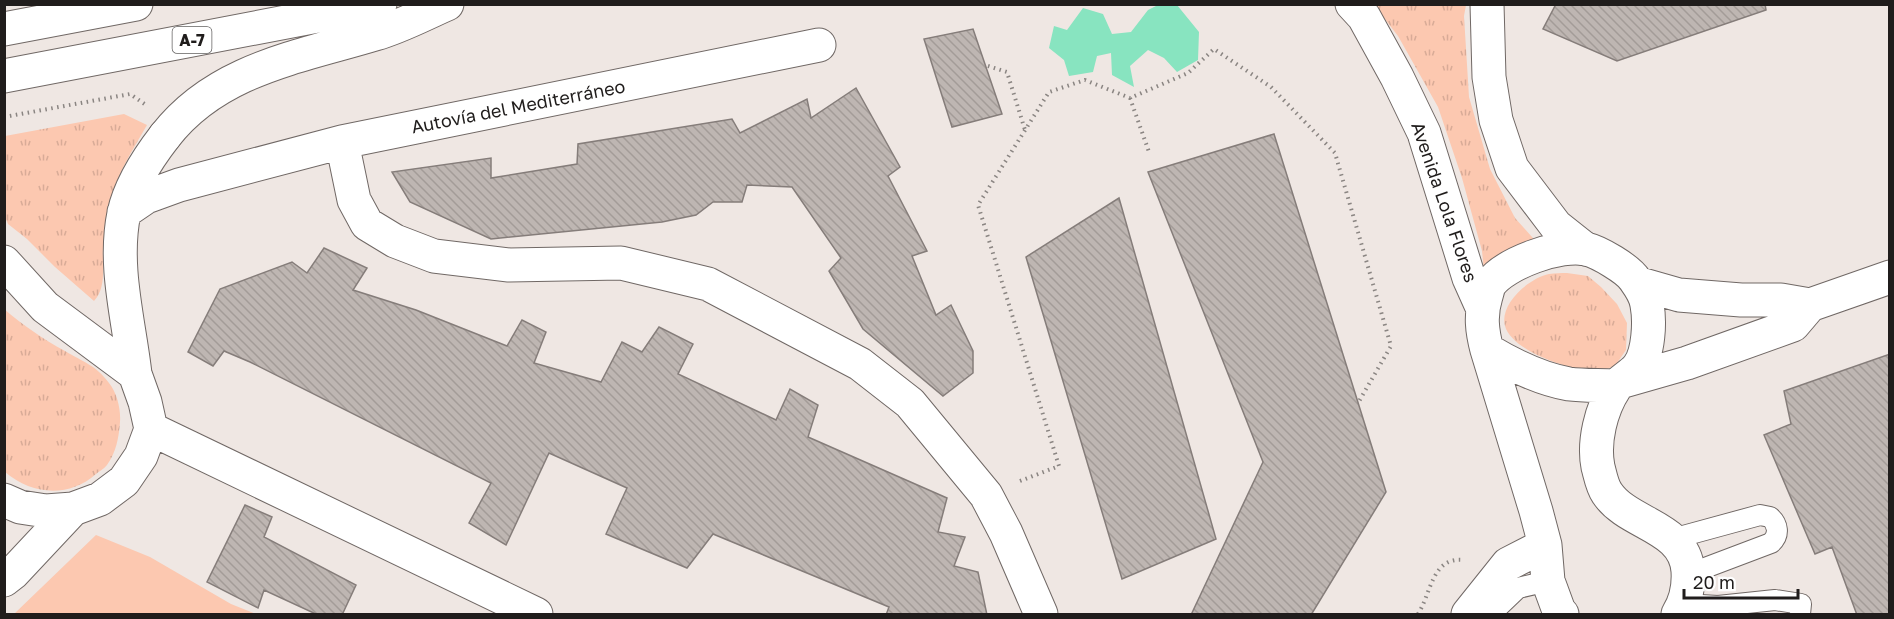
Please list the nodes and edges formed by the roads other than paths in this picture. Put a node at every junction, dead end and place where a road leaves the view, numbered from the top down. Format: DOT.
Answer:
graph roads {
  1 [pos="136,4"];
  2 [pos="380,4"];
  3 [pos="447,4"];
  4 [pos="1352,4"];
  5 [pos="1487,4"];
  6 [pos="4,29"];
  7 [pos="819,45"];
  8 [pos="4,76"];
  9 [pos="170,130"];
  10 [pos="342,142"];
  11 [pos="219,175"];
  12 [pos="124,212"];
  13 [pos="1585,249"];
  14 [pos="4,262"];
  15 [pos="1890,277"];
  16 [pos="1637,283"];
  17 [pos="1810,305"];
  18 [pos="1482,307"];
  19 [pos="1487,350"];
  20 [pos="135,374"];
  21 [pos="1620,383"];
  22 [pos="151,429"];
  23 [pos="4,500"];
  24 [pos="73,509"];
  25 [pos="1672,539"];
  26 [pos="1545,545"];
  27 [pos="4,579"];
  28 [pos="1548,581"];
  29 [pos="1683,598"];
  30 [pos="536,615"];
  31 [pos="1041,615"];
  32 [pos="1468,615"];
  33 [pos="1493,615"];
  34 [pos="1562,615"];
  35 [pos="1800,615"];
  1 -- 6 [label="main road"];
  2 -- 8 [label="main road, A-7"];
  3 -- 9 [label="main road"];
  4 -- 18 [label="main road, Avenida Lola Flores"];
  5 -- 13 [label="main road"];
  7 -- 10 [label="main road, Autovía del Mediterráneo"];
  9 -- 11 [label="main road, Autovía del Mediterráneo"];
  9 -- 12 [label="main road"];
  10 -- 11 [label="main road, Autovía del Mediterráneo"];
  10 -- 31 [label="main road"];
  11 -- 12 [label="main road, Autovía del Mediterráneo"];
  12 -- 20 [label="main road"];
  13 -- 16 [label="main road"];
  13 -- 18 [label="main road"];
  14 -- 20 [label="main road"];
  15 -- 17 [label="main road"];
  16 -- 17 [label="main road"];
  16 -- 21 [label="main road"];
  17 -- 21 [label="main road"];
  18 -- 19 [label="main road"];
  19 -- 21 [label="main road"];
  19 -- 26 [label="main road"];
  20 -- 22 [label="main road"];
  21 -- 25 [label="main road"];
  22 -- 24 [label="main road"];
  22 -- 30 [label="main road"];
  23 -- 24 [label="main road"];
  24 -- 27 [label="main road"];
  25 -- 29 [label="main road"];
  25 -- 29 [label="lane"];
  26 -- 28 [label="main road"];
  26 -- 32 [label="main road"];
  28 -- 33 [label="lane"];
  28 -- 34 [label="main road"];
  29 -- 35 [label="lane"];
}
